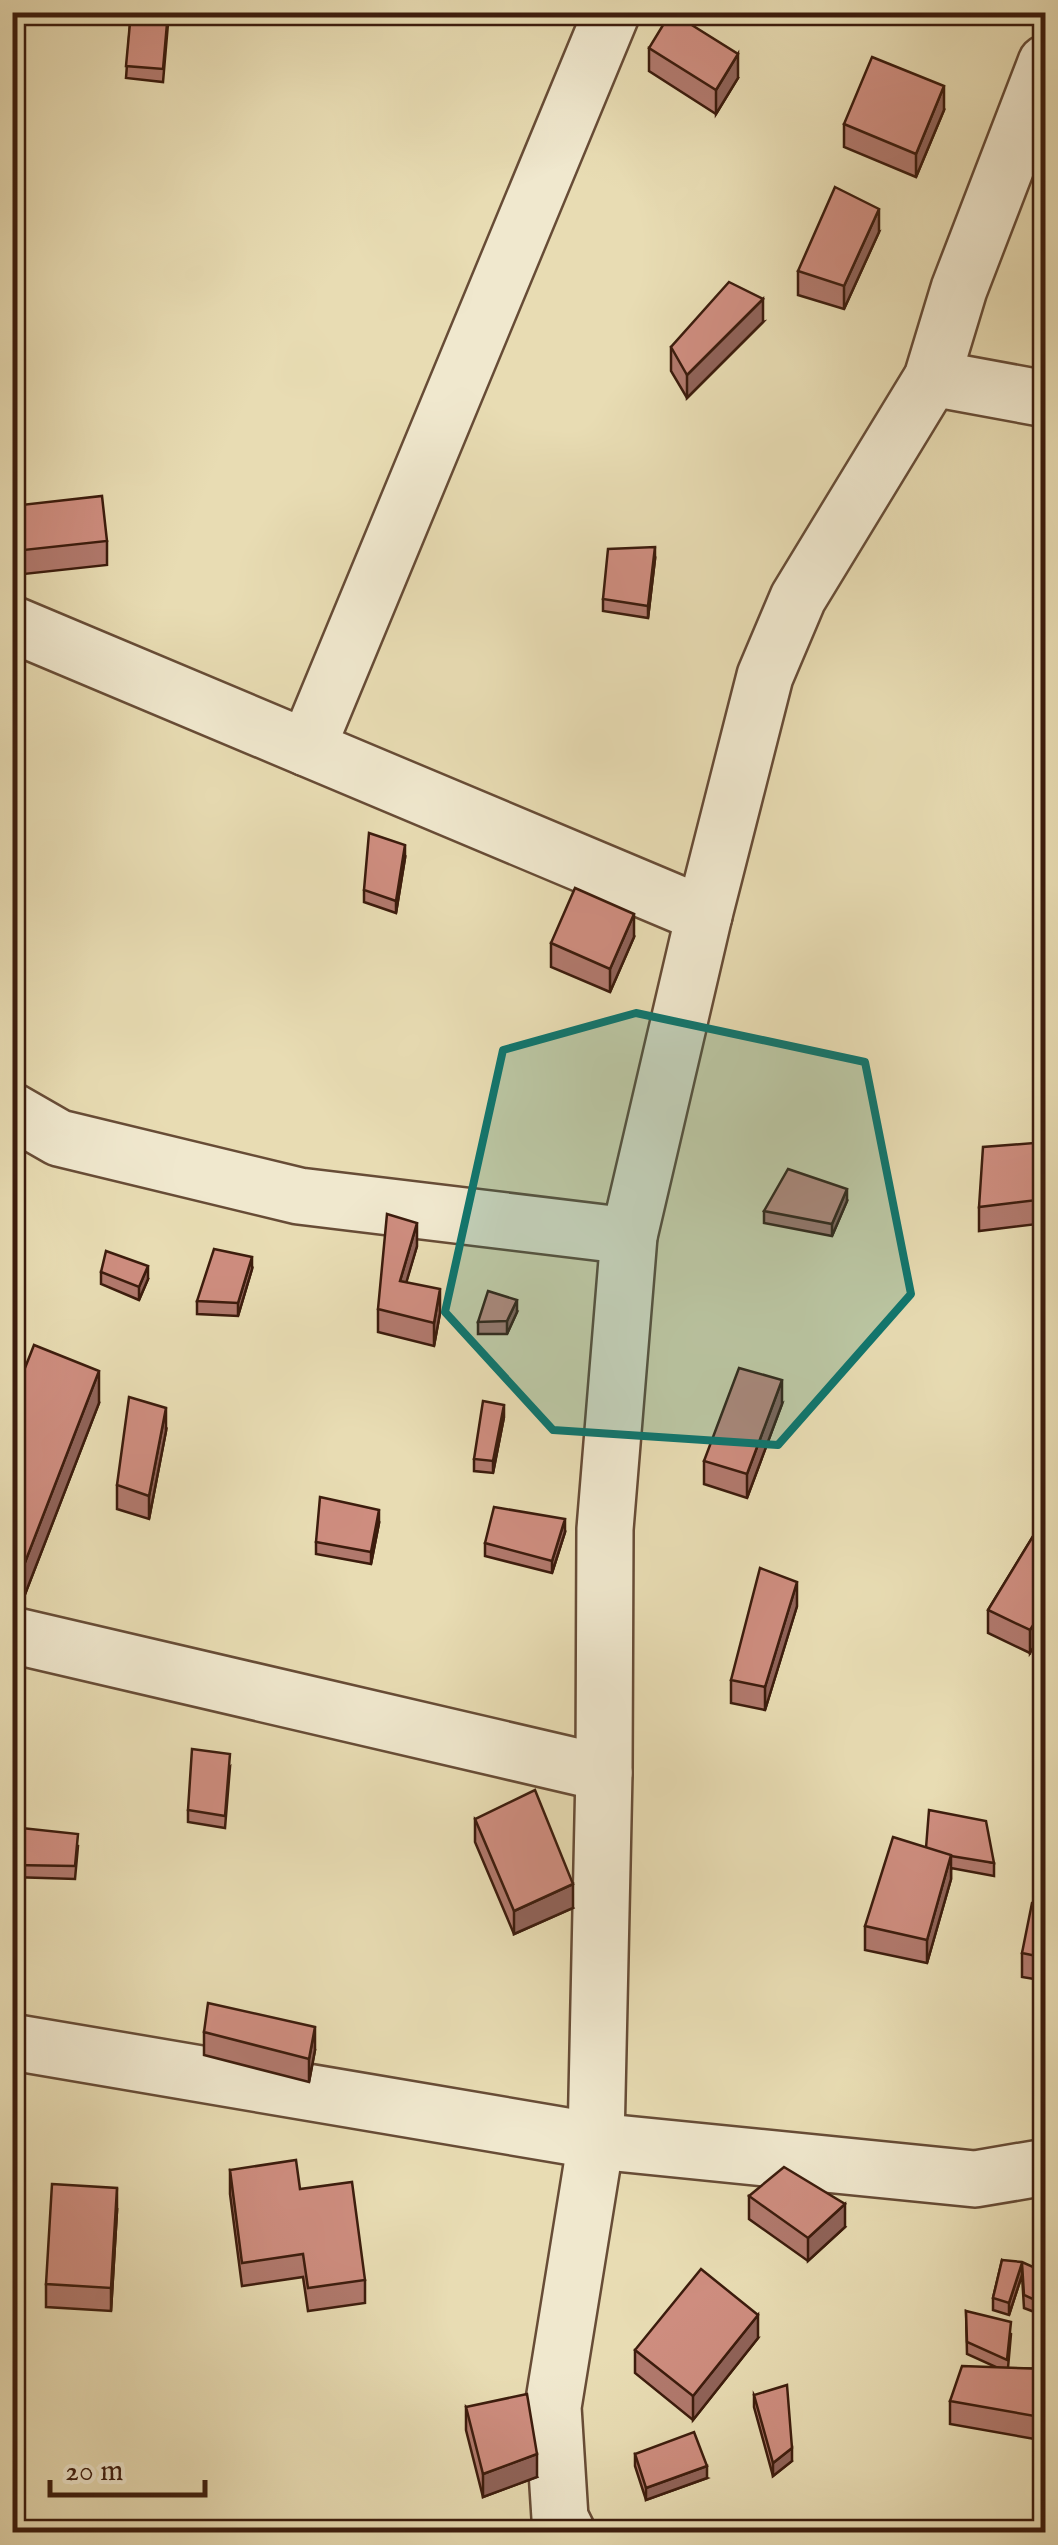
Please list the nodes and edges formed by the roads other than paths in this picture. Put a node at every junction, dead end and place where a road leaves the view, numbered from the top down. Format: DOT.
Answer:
graph roads {
  1 [pos="612,12"];
  2 [pos="1046,63"];
  3 [pos="932,378"];
  4 [pos="1046,399"];
  5 [pos="12,624"];
  6 [pos="307,748"];
  7 [pos="704,915"];
  8 [pos="12,1111"];
  9 [pos="629,1236"];
  10 [pos="12,1635"];
  11 [pos="604,1774"];
  12 [pos="12,2042"];
  13 [pos="596,2141"];
  14 [pos="1046,2167"];
  15 [pos="568,2532"];
  1 -- 6 [label="street"];
  2 -- 3 [label="street"];
  3 -- 4 [label="street"];
  3 -- 7 [label="street"];
  5 -- 6 [label="street"];
  6 -- 7 [label="street"];
  7 -- 9 [label="street"];
  8 -- 9 [label="street"];
  9 -- 11 [label="street"];
  10 -- 11 [label="street"];
  11 -- 13 [label="street"];
  12 -- 13 [label="street"];
  13 -- 14 [label="street"];
  13 -- 15 [label="street"];
}
